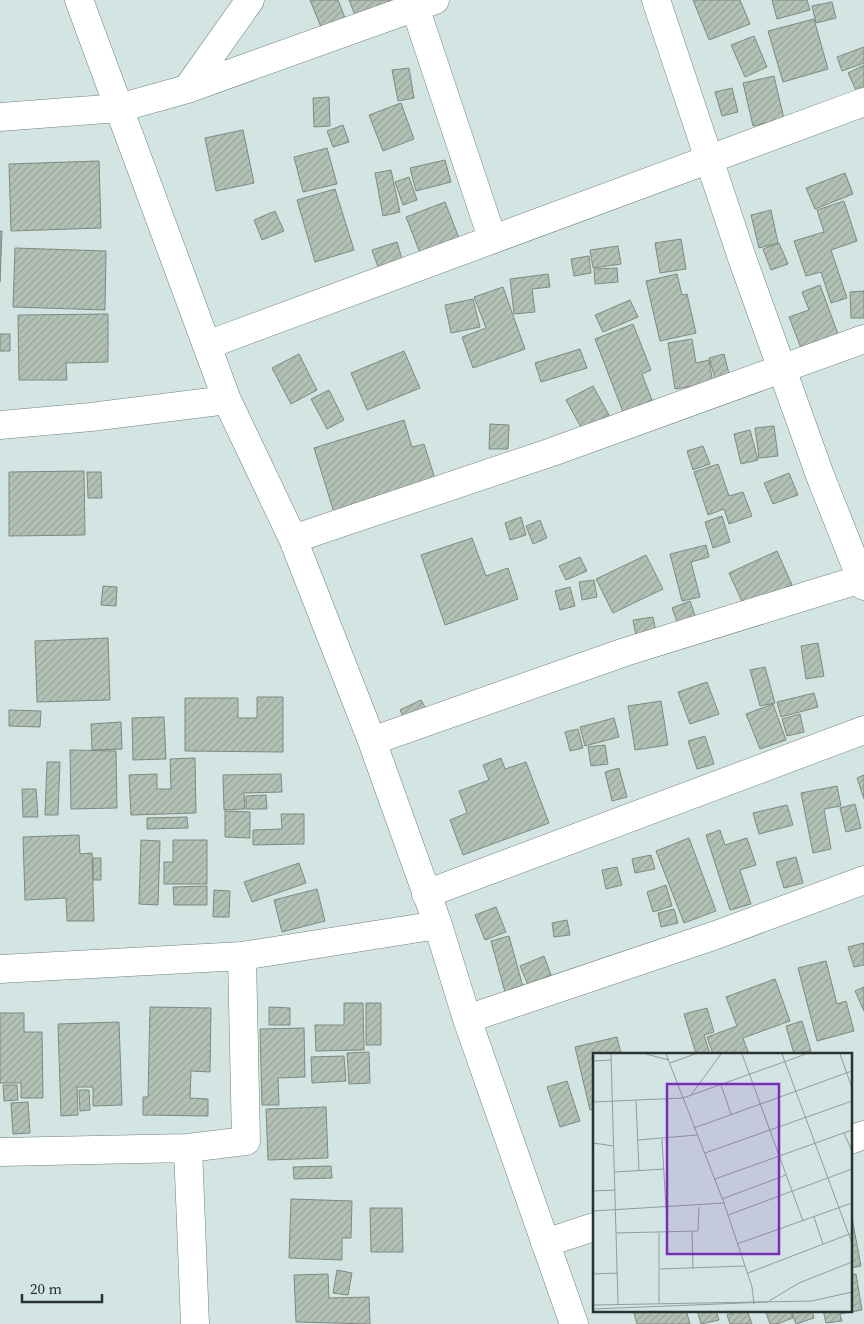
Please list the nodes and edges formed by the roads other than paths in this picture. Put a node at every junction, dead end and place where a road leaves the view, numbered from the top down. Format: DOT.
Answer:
graph roads {
  1 [pos="79,0"];
  2 [pos="250,0"];
  3 [pos="656,0"];
  4 [pos="425,4"];
  5 [pos="187,89"];
  6 [pos="864,102"];
  7 [pos="119,108"];
  8 [pos="0,116"];
  9 [pos="708,159"];
  10 [pos="492,238"];
  11 [pos="864,340"];
  12 [pos="207,345"];
  13 [pos="782,369"];
  14 [pos="227,400"];
  15 [pos="0,425"];
  16 [pos="293,539"];
  17 [pos="863,581"];
  18 [pos="864,730"];
  19 [pos="372,741"];
  20 [pos="864,880"];
  21 [pos="426,894"];
  22 [pos="438,925"];
  23 [pos="242,956"];
  24 [pos="0,970"];
  25 [pos="467,1019"];
  26 [pos="864,1135"];
  27 [pos="852,1139"];
  28 [pos="188,1148"];
  29 [pos="0,1152"];
  30 [pos="593,1227"];
  31 [pos="545,1243"];
  32 [pos="195,1324"];
  33 [pos="574,1324"];
  1 -- 7 [label="street"];
  2 -- 5 [label="street"];
  3 -- 9 [label="street"];
  4 -- 5 [label="street"];
  4 -- 10 [label="street"];
  5 -- 7 [label="street"];
  6 -- 9 [label="street"];
  7 -- 8 [label="street"];
  7 -- 12 [label="street"];
  9 -- 10 [label="street"];
  9 -- 13 [label="street"];
  10 -- 12 [label="street"];
  11 -- 13 [label="street"];
  12 -- 14 [label="street"];
  13 -- 16 [label="street"];
  13 -- 17 [label="street"];
  14 -- 15 [label="street"];
  14 -- 16 [label="street"];
  16 -- 19 [label="street"];
  17 -- 19 [label="street"];
  18 -- 21 [label="street"];
  19 -- 21 [label="street"];
  20 -- 25 [label="street"];
  21 -- 22 [label="street"];
  22 -- 23 [label="street"];
  22 -- 25 [label="street"];
  23 -- 24 [label="street"];
  23 -- 28 [label="street"];
  25 -- 31 [label="street"];
  26 -- 27 [label="street"];
  28 -- 29 [label="street"];
  28 -- 32 [label="street"];
  30 -- 31 [label="street"];
  31 -- 33 [label="street"];
}
